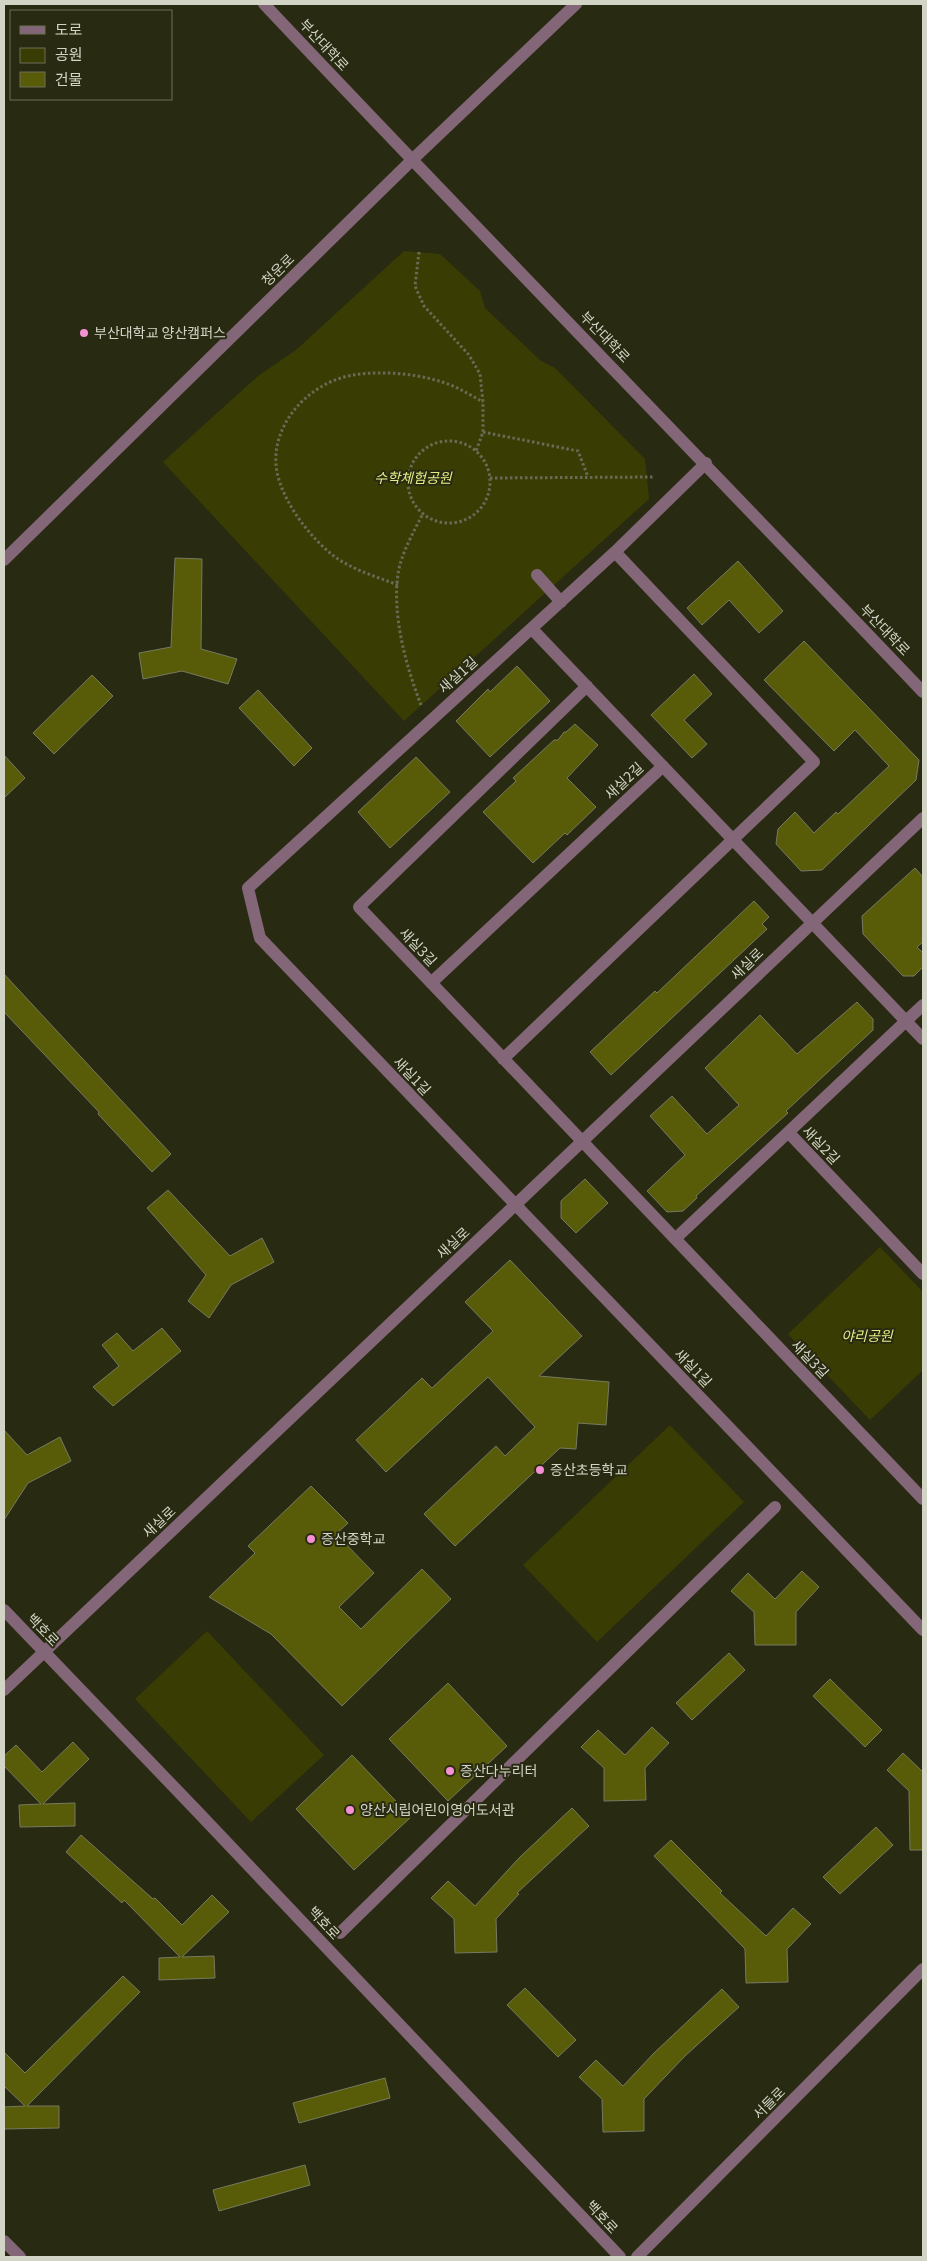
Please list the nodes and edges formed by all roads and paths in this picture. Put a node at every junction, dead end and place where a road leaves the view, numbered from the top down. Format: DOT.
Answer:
graph roads {
  1 [pos="264,4"];
  2 [pos="576,4"];
  3 [pos="412,160"];
  4 [pos="419,252"];
  5 [pos="484,402"];
  6 [pos="483,432"];
  7 [pos="476,451"];
  8 [pos="706,463"];
  9 [pos="588,477"];
  10 [pos="654,477"];
  11 [pos="490,478"];
  12 [pos="423,513"];
  13 [pos="615,552"];
  14 [pos="4,560"];
  15 [pos="538,576"];
  16 [pos="398,585"];
  17 [pos="561,602"];
  18 [pos="532,628"];
  19 [pos="587,686"];
  20 [pos="923,692"];
  21 [pos="421,706"];
  22 [pos="663,766"];
  23 [pos="923,818"];
  24 [pos="734,840"];
  25 [pos="812,923"];
  26 [pos="431,983"];
  27 [pos="923,1005"];
  28 [pos="906,1021"];
  29 [pos="923,1038"];
  30 [pos="503,1059"];
  31 [pos="788,1134"];
  32 [pos="582,1143"];
  33 [pos="515,1205"];
  34 [pos="675,1239"];
  35 [pos="923,1274"];
  36 [pos="923,1499"];
  37 [pos="776,1507"];
  38 [pos="4,1610"];
  39 [pos="923,1630"];
  40 [pos="44,1652"];
  41 [pos="4,1690"];
  42 [pos="340,1933"];
  43 [pos="923,1969"];
  44 [pos="4,2241"];
  45 [pos="20,2257"];
  46 [pos="620,2257"];
  47 [pos="637,2257"];
  1 -- 3 [label="street, 부산대학로"];
  2 -- 3 [label="street, 청운로"];
  3 -- 8 [label="street, 부산대학로"];
  3 -- 14 [label="street, 청운로"];
  4 -- 5 [label="path"];
  5 -- 6 [label="path"];
  5 -- 16 [label="path"];
  6 -- 7 [label="path"];
  6 -- 9 [label="path"];
  7 -- 11 [label="path"];
  7 -- 12 [label="path"];
  8 -- 13 [label="street, 새실1길"];
  8 -- 20 [label="street, 부산대학로"];
  9 -- 10 [label="path"];
  9 -- 11 [label="path"];
  11 -- 12 [label="path"];
  12 -- 16 [label="path"];
  13 -- 17 [label="street, 새실1길"];
  13 -- 24 [label="street"];
  15 -- 17 [label="street"];
  16 -- 21 [label="path"];
  17 -- 18 [label="street, 새실1길"];
  18 -- 19 [label="street, 새실2길"];
  18 -- 33 [label="street, 새실1길"];
  19 -- 22 [label="street, 새실2길"];
  19 -- 26 [label="street, 새실3길"];
  22 -- 24 [label="street, 새실2길"];
  22 -- 26 [label="street, 새실2길"];
  23 -- 25 [label="street, 새실로"];
  24 -- 25 [label="street, 새실2길"];
  24 -- 30 [label="street"];
  25 -- 28 [label="street, 새실2길"];
  25 -- 32 [label="street, 새실로"];
  26 -- 30 [label="street, 새실3길"];
  27 -- 28 [label="street, 새실2길"];
  28 -- 29 [label="street, 새실2길"];
  28 -- 31 [label="street, 새실2길"];
  30 -- 32 [label="street, 새실3길"];
  31 -- 34 [label="street"];
  31 -- 35 [label="street, 새실2길"];
  32 -- 33 [label="street, 새실로"];
  32 -- 34 [label="street, 새실3길"];
  33 -- 39 [label="street, 새실1길"];
  33 -- 40 [label="street, 새실로"];
  34 -- 36 [label="street, 새실3길"];
  37 -- 42 [label="street"];
  38 -- 40 [label="street, 백호로"];
  40 -- 41 [label="street, 새실로"];
  40 -- 46 [label="street, 백호로"];
  43 -- 47 [label="street, 서들로"];
  44 -- 45 [label="street"];
}
